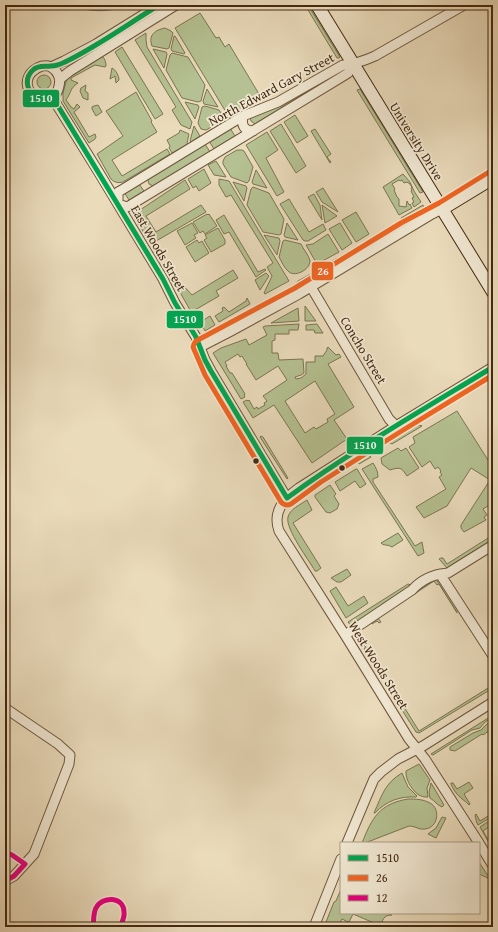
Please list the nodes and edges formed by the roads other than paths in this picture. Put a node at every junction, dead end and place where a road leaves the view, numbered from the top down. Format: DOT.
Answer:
graph roads {
  1 [pos="159,5"];
  2 [pos="176,5"];
  3 [pos="317,5"];
  4 [pos="464,5"];
  5 [pos="353,64"];
  6 [pos="51,67"];
  7 [pos="60,79"];
  8 [pos="52,97"];
  9 [pos="243,116"];
  10 [pos="253,131"];
  11 [pos="144,175"];
  12 [pos="493,178"];
  13 [pos="154,190"];
  14 [pos="118,204"];
  15 [pos="442,209"];
  16 [pos="311,286"];
  17 [pos="493,292"];
  18 [pos="200,347"];
  19 [pos="493,367"];
  20 [pos="396,426"];
  21 [pos="287,498"];
  22 [pos="493,545"];
  23 [pos="440,574"];
  24 [pos="345,635"];
  25 [pos="493,656"];
  26 [pos="493,702"];
  27 [pos="5,708"];
  28 [pos="417,749"];
  29 [pos="348,842"];
  30 [pos="478,842"];
  31 [pos="480,845"];
  32 [pos="340,862"];
  33 [pos="493,866"];
  34 [pos="5,882"];
  35 [pos="314,927"];
  1 -- 6 [label="street"];
  2 -- 7 [label="street"];
  3 -- 5 [label="main road, University Drive"];
  4 -- 5 [label="street"];
  5 -- 9 [label="street, North Edward Gary Street"];
  5 -- 10 [label="street, North Edward Gary Street"];
  5 -- 15 [label="main road, University Drive"];
  6 -- 7 [label="street"];
  6 -- 8 [label="street"];
  7 -- 8 [label="street"];
  8 -- 14 [label="street, East Woods Street"];
  9 -- 10 [label="street"];
  9 -- 11 [label="street, North Edward Gary Street"];
  10 -- 13 [label="street, North Edward Gary Street"];
  11 -- 13 [label="street"];
  11 -- 14 [label="street, North Edward Gary Street"];
  12 -- 15 [label="main road"];
  13 -- 14 [label="street, North Edward Gary Street"];
  14 -- 18 [label="street, East Woods Street"];
  15 -- 16 [label="street"];
  15 -- 17 [label="main road, University Drive"];
  16 -- 18 [label="street"];
  16 -- 20 [label="street, Concho Street"];
  18 -- 21 [label="street, East Woods Street"];
  19 -- 20 [label="street"];
  20 -- 21 [label="street"];
  21 -- 24 [label="street, West Woods Street"];
  22 -- 23 [label="street"];
  23 -- 24 [label="street"];
  23 -- 25 [label="street"];
  24 -- 28 [label="street, West Woods Street"];
  26 -- 28 [label="street"];
  27 -- 34 [label="street"];
  28 -- 29 [label="street"];
  28 -- 30 [label="street, West Woods Street"];
  31 -- 33 [label="street, West Woods Street"];
  32 -- 35 [label="street"];
}
